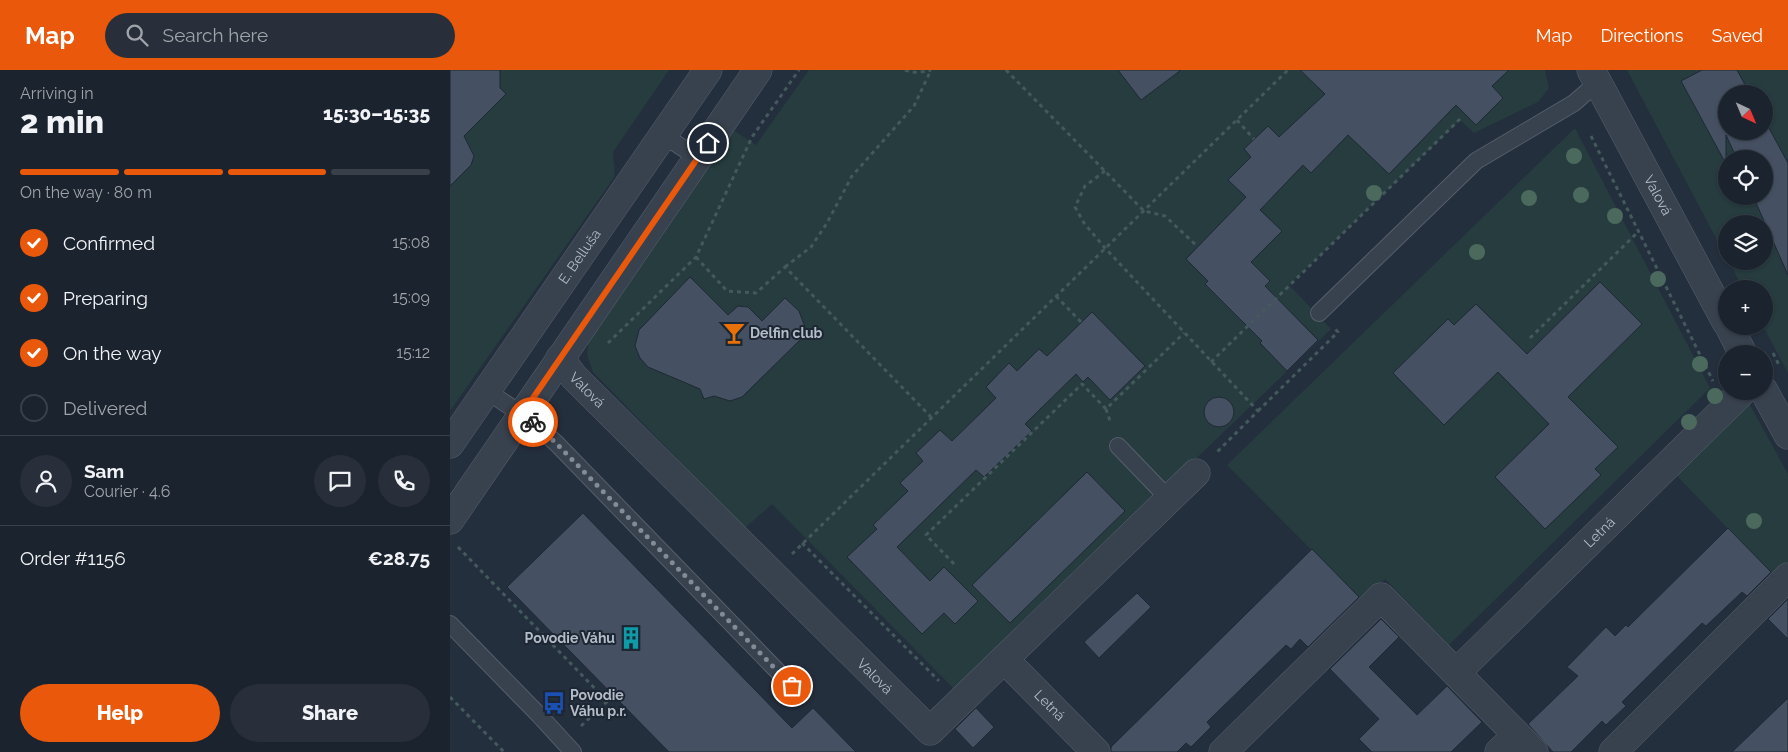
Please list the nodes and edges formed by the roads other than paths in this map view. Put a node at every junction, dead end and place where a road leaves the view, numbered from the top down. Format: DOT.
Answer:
graph roads {
  1 [pos="708,70"];
  2 [pos="758,70"];
  3 [pos="1594,77"];
  4 [pos="663,135"];
  5 [pos="698,158"];
  6 [pos="1718,307"];
  7 [pos="1319,312"];
  8 [pos="560,358"];
  9 [pos="487,391"];
  10 [pos="1734,400"];
  11 [pos="1769,400"];
  12 [pos="522,414"];
  13 [pos="1788,436"];
  14 [pos="450,444"];
  15 [pos="1118,446"];
  16 [pos="1196,473"];
  17 [pos="1169,499"];
  18 [pos="450,520"];
  19 [pos="1788,577"];
  20 [pos="450,624"];
  21 [pos="1004,659"];
  22 [pos="1456,673"];
  23 [pos="792,686"];
  24 [pos="1517,746"];
  25 [pos="573,752"];
  26 [pos="1096,752"];
  27 [pos="1222,752"];
  28 [pos="1613,752"];
  1 -- 4 [label="street, E. Belluša"];
  2 -- 5 [label="street"];
  3 -- 6 [label="street, Valová"];
  3 -- 7 [label="lane"];
  4 -- 5 [label="lane"];
  4 -- 9 [label="street, E. Belluša"];
  5 -- 8 [label="street"];
  8 -- 12 [label="street"];
  8 -- 21 [label="street, Valová"];
  9 -- 12 [label="lane"];
  9 -- 14 [label="street, E. Belluša"];
  10 -- 22 [label="street, Letná"];
  11 -- 13 [label="street"];
  12 -- 18 [label="street"];
  12 -- 23 [label="lane"];
  15 -- 17 [label="lane"];
  16 -- 17 [label="street, Valová"];
  17 -- 21 [label="street, Valová"];
  19 -- 28 [label="street"];
  20 -- 25 [label="lane"];
  21 -- 26 [label="street, Letná"];
  22 -- 24 [label="street"];
  22 -- 27 [label="street"];
}
